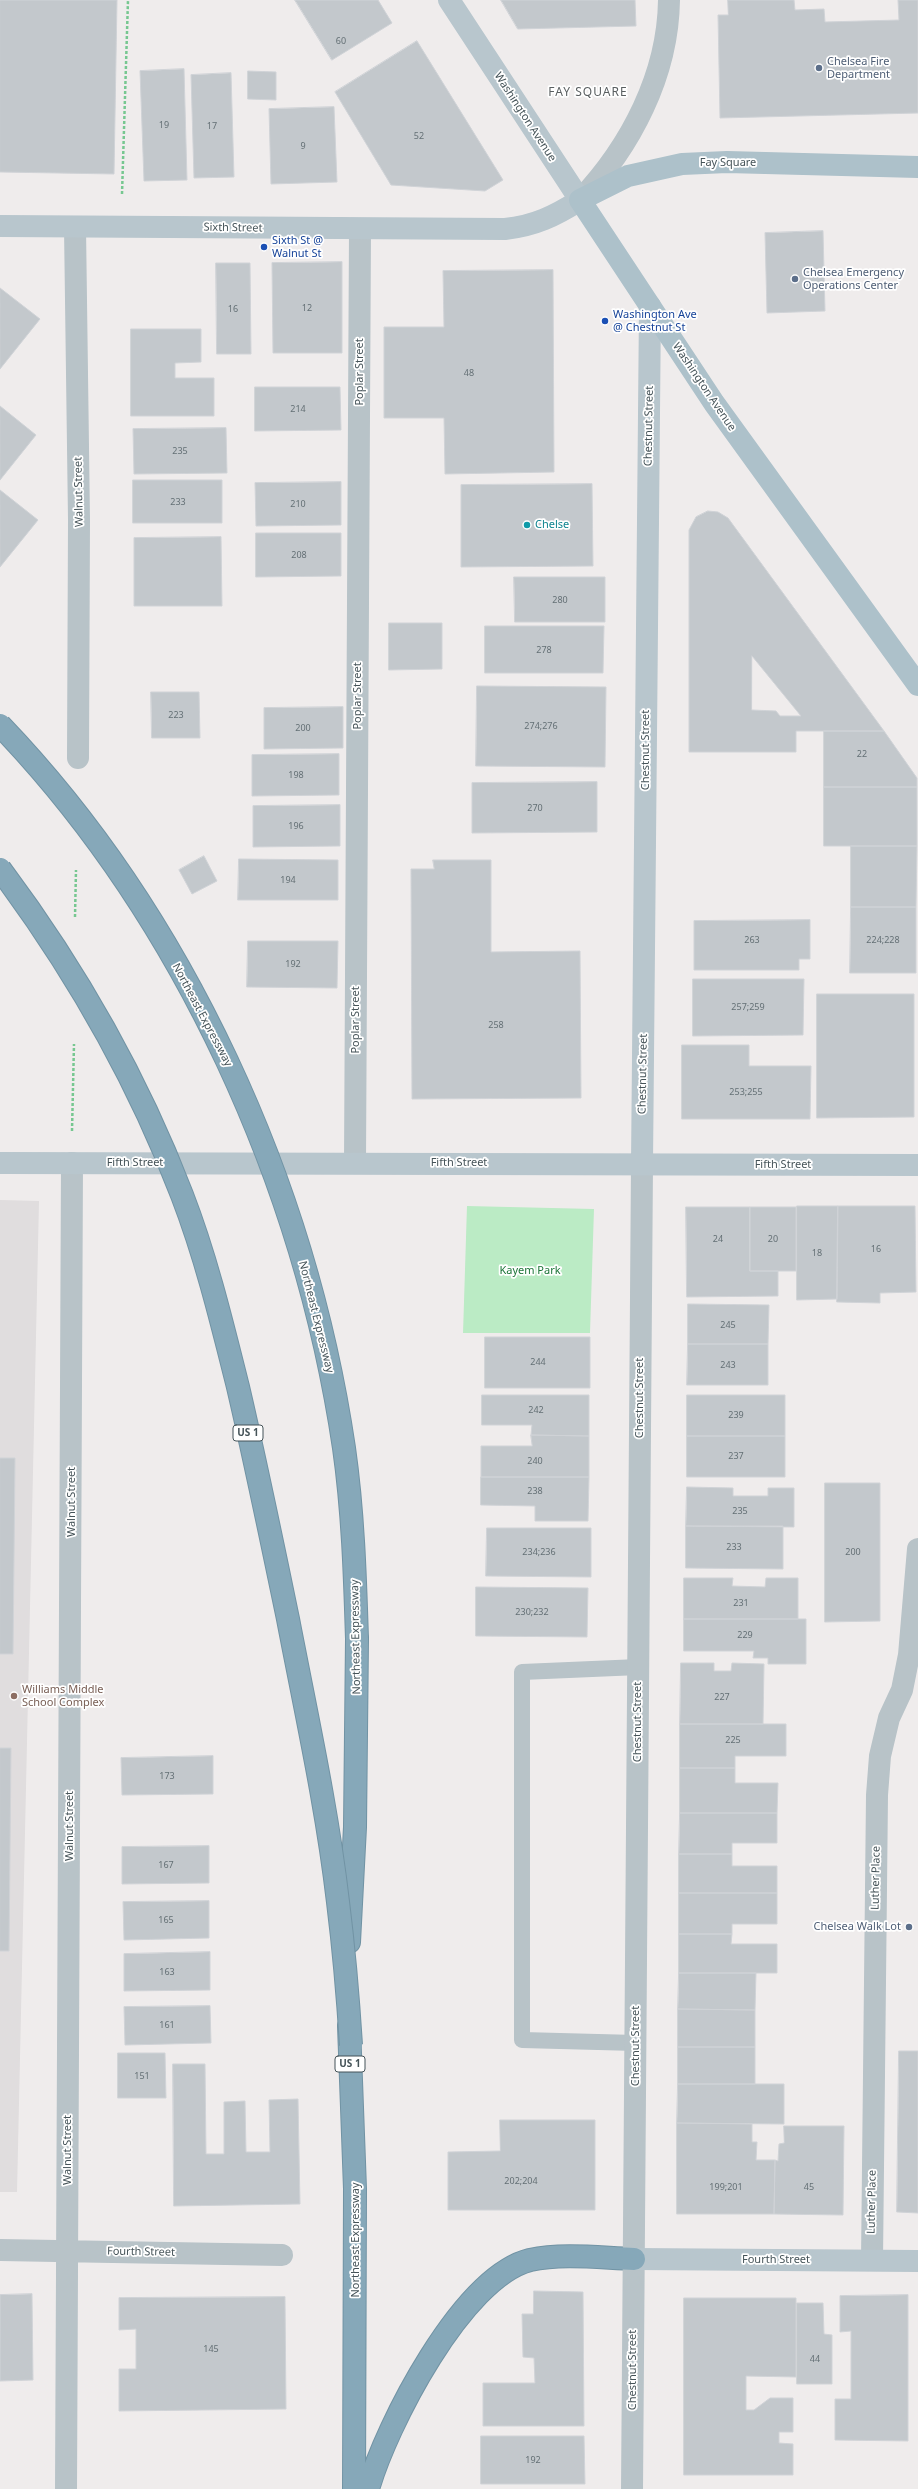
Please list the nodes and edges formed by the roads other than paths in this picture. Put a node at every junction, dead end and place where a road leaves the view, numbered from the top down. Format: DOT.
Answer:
graph roads {
  1 [pos="449,0"];
  2 [pos="669,0"];
  3 [pos="918,167"];
  4 [pos="580,200"];
  5 [pos="0,226"];
  6 [pos="75,227"];
  7 [pos="360,230"];
  8 [pos="650,306"];
  9 [pos="918,685"];
  10 [pos="0,725"];
  11 [pos="78,758"];
  12 [pos="4,877"];
  13 [pos="356,1162"];
  14 [pos="0,1163"];
  15 [pos="72,1163"];
  16 [pos="642,1164"];
  17 [pos="918,1165"];
  18 [pos="918,1549"];
  19 [pos="639,1667"];
  20 [pos="636,2043"];
  21 [pos="0,2250"];
  22 [pos="67,2250"];
  23 [pos="282,2255"];
  24 [pos="634,2258"];
  25 [pos="872,2260"];
  26 [pos="918,2261"];
  27 [pos="66,2489"];
  28 [pos="354,2489"];
  29 [pos="368,2489"];
  30 [pos="632,2489"];
  1 -- 4 [label="street, Washington Avenue"];
  2 -- 4 [label="street"];
  3 -- 4 [label="main road, Fay Square"];
  4 -- 7 [label="street, Sixth Street"];
  4 -- 8 [label="main road, Washington Avenue"];
  5 -- 6 [label="street, Sixth Street"];
  6 -- 7 [label="street, Sixth Street"];
  6 -- 11 [label="street, Walnut Street"];
  7 -- 13 [label="street, Poplar Street"];
  8 -- 9 [label="main road, Washington Avenue"];
  8 -- 16 [label="street, Chestnut Street"];
  10 -- 28 [label="highway, Northeast Expressway / US 1, bridge"];
  12 -- 28 [label="highway, Northeast Expressway / US 1, bridge"];
  13 -- 15 [label="street, Fifth Street"];
  13 -- 16 [label="street, Fifth Street"];
  14 -- 15 [label="street, Fifth Street"];
  15 -- 22 [label="street, Walnut Street"];
  16 -- 17 [label="street, Fifth Street"];
  16 -- 19 [label="street, Chestnut Street"];
  18 -- 25 [label="street, Luther Place"];
  19 -- 20 [label="street, Chestnut Street"];
  19 -- 20 [label="lane"];
  20 -- 24 [label="street, Chestnut Street"];
  21 -- 22 [label="street, Fourth Street"];
  22 -- 23 [label="street, Fourth Street"];
  22 -- 27 [label="street, Walnut Street"];
  24 -- 25 [label="street, Fourth Street"];
  24 -- 29 [label="highway"];
  24 -- 30 [label="street, Chestnut Street"];
  25 -- 26 [label="street, Fourth Street"];
}
